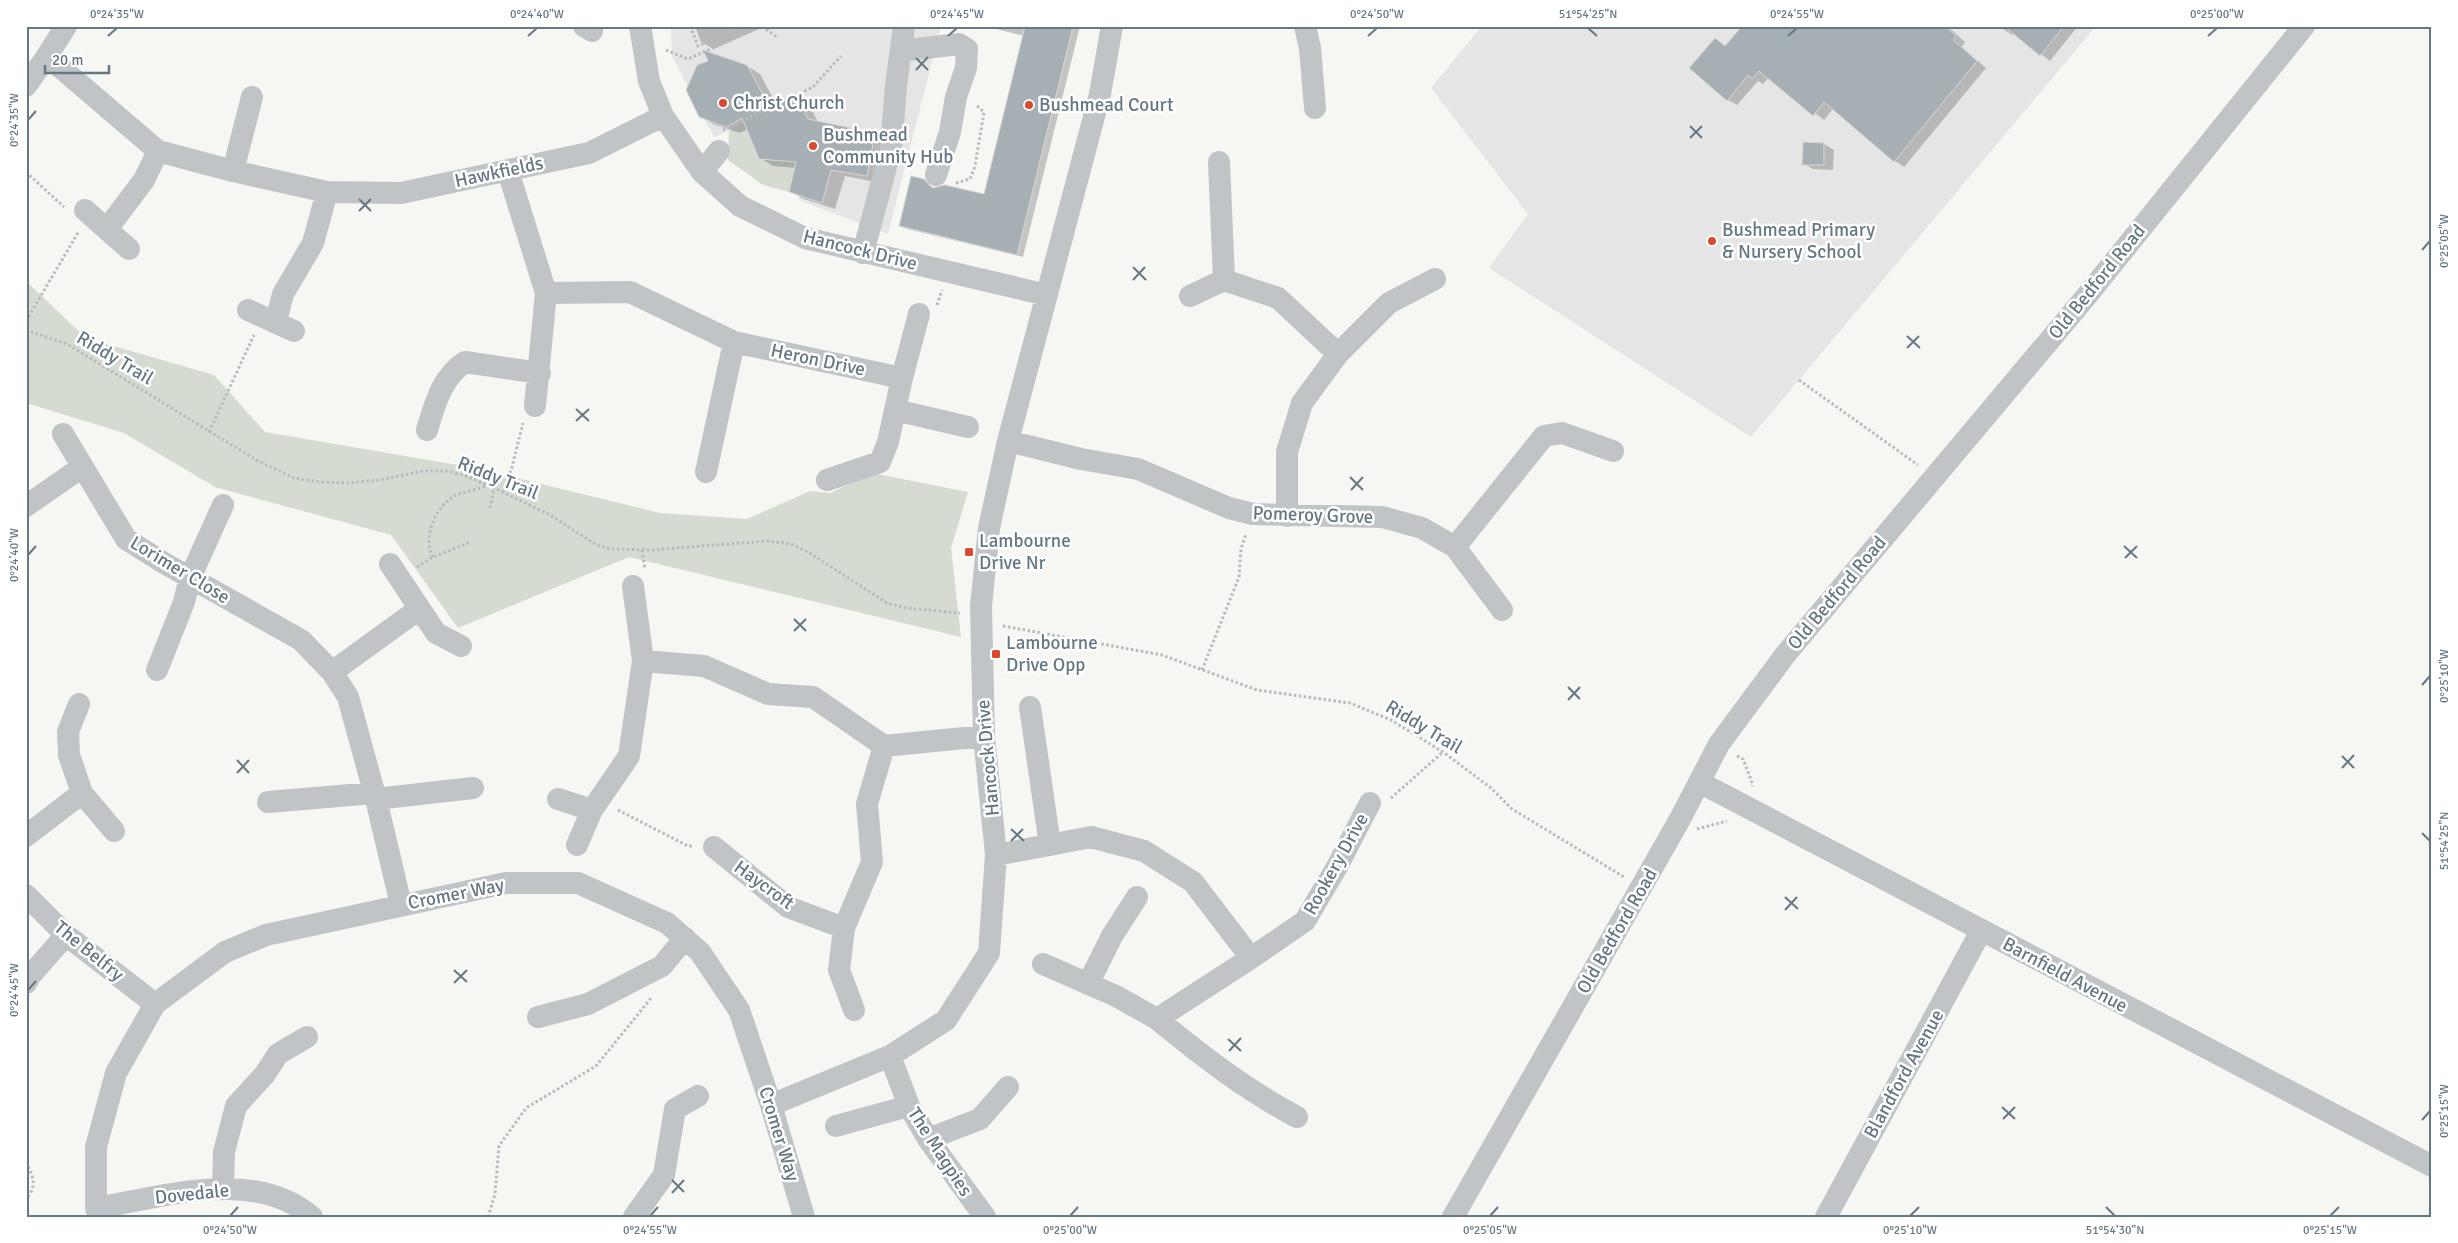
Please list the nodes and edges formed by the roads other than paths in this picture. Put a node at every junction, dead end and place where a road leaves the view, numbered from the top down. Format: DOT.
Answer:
graph roads {
  1 [pos="66,26"];
  2 [pos="904,26"];
  3 [pos="1112,26"];
  4 [pos="1305,26"];
  5 [pos="2304,26"];
  6 [pos="640,33"];
  7 [pos="901,51"];
  8 [pos="47,56"];
  9 [pos="26,86"];
  10 [pos="252,98"];
  11 [pos="1315,108"];
  12 [pos="663,116"];
  13 [pos="158,151"];
  14 [pos="719,152"];
  15 [pos="1219,162"];
  16 [pos="233,171"];
  17 [pos="508,171"];
  18 [pos="702,172"];
  19 [pos="936,175"];
  20 [pos="327,192"];
  21 [pos="129,249"];
  22 [pos="862,253"];
  23 [pos="1436,279"];
  24 [pos="1224,280"];
  25 [pos="546,294"];
  26 [pos="1047,295"];
  27 [pos="1190,296"];
  28 [pos="919,314"];
  29 [pos="270,320"];
  30 [pos="734,342"];
  31 [pos="1338,354"];
  32 [pos="540,373"];
  33 [pos="902,378"];
  34 [pos="536,406"];
  35 [pos="895,410"];
  36 [pos="968,427"];
  37 [pos="426,430"];
  38 [pos="63,434"];
  39 [pos="1008,441"];
  40 [pos="1614,451"];
  41 [pos="82,467"];
  42 [pos="706,472"];
  43 [pos="827,480"];
  44 [pos="223,505"];
  45 [pos="26,506"];
  46 [pos="1287,516"];
  47 [pos="1455,547"];
  48 [pos="395,571"];
  49 [pos="190,578"];
  50 [pos="633,586"];
  51 [pos="419,609"];
  52 [pos="1502,610"];
  53 [pos="461,646"];
  54 [pos="644,661"];
  55 [pos="158,670"];
  56 [pos="332,672"];
  57 [pos="79,704"];
  58 [pos="1030,708"];
  59 [pos="984,736"];
  60 [pos="884,746"];
  61 [pos="1699,782"];
  62 [pos="473,788"];
  63 [pos="82,793"];
  64 [pos="375,796"];
  65 [pos="558,799"];
  66 [pos="268,802"];
  67 [pos="1370,803"];
  68 [pos="595,805"];
  69 [pos="114,831"];
  70 [pos="26,836"];
  71 [pos="577,845"];
  72 [pos="1050,845"];
  73 [pos="714,847"];
  74 [pos="996,855"];
  75 [pos="26,895"];
  76 [pos="1138,897"];
  77 [pos="401,905"];
  78 [pos="844,928"];
  79 [pos="1982,931"];
  80 [pos="66,935"];
  81 [pos="685,938"];
  82 [pos="1251,958"];
  83 [pos="1043,964"];
  84 [pos="26,983"];
  85 [pos="1088,984"];
  86 [pos="155,1004"];
  87 [pos="854,1010"];
  88 [pos="538,1017"];
  89 [pos="1157,1019"];
  90 [pos="307,1037"];
  91 [pos="890,1056"];
  92 [pos="1008,1088"];
  93 [pos="698,1096"];
  94 [pos="771,1105"];
  95 [pos="909,1106"];
  96 [pos="1297,1117"];
  97 [pos="836,1126"];
  98 [pos="928,1139"];
  99 [pos="2432,1166"];
  100 [pos="223,1187"];
  101 [pos="98,1212"];
  102 [pos="979,1215"];
  103 [pos="312,1217"];
  104 [pos="634,1217"];
  105 [pos="804,1217"];
  106 [pos="1453,1217"];
  107 [pos="1826,1217"];
  1 -- 8 [label="street"];
  2 -- 7 [label="street"];
  3 -- 26 [label="street, Hancock Drive"];
  4 -- 11 [label="street"];
  5 -- 61 [label="street, Old Bedford Road"];
  6 -- 12 [label="street, Hancock Drive"];
  7 -- 19 [label="street"];
  7 -- 22 [label="street"];
  8 -- 9 [label="street"];
  8 -- 13 [label="street, Hawkfields"];
  10 -- 16 [label="street"];
  12 -- 17 [label="street, Hawkfields"];
  12 -- 18 [label="street, Hancock Drive"];
  13 -- 16 [label="street, Hawkfields"];
  13 -- 21 [label="street"];
  14 -- 18 [label="street"];
  15 -- 24 [label="street"];
  16 -- 20 [label="street, Hawkfields"];
  17 -- 20 [label="street, Hawkfields"];
  17 -- 25 [label="street"];
  18 -- 22 [label="street, Hancock Drive"];
  20 -- 29 [label="street"];
  22 -- 26 [label="street, Hancock Drive"];
  23 -- 31 [label="street"];
  24 -- 27 [label="street"];
  24 -- 31 [label="street"];
  25 -- 30 [label="street, Heron Drive"];
  25 -- 32 [label="street"];
  26 -- 39 [label="street, Hancock Drive"];
  28 -- 33 [label="street"];
  30 -- 33 [label="street, Heron Drive"];
  30 -- 42 [label="street"];
  31 -- 46 [label="street"];
  32 -- 34 [label="street"];
  32 -- 37 [label="street"];
  33 -- 35 [label="street"];
  35 -- 36 [label="street"];
  35 -- 43 [label="street"];
  38 -- 41 [label="street, Lorimer Close"];
  39 -- 46 [label="street, Pomeroy Grove"];
  39 -- 59 [label="street, Hancock Drive"];
  40 -- 47 [label="street"];
  41 -- 45 [label="street"];
  41 -- 49 [label="street, Lorimer Close"];
  44 -- 49 [label="street"];
  46 -- 47 [label="street, Pomeroy Grove"];
  47 -- 52 [label="street, Pomeroy Grove"];
  48 -- 51 [label="street"];
  49 -- 55 [label="street"];
  49 -- 56 [label="street, Lorimer Close"];
  50 -- 54 [label="street"];
  51 -- 53 [label="street"];
  51 -- 56 [label="street"];
  54 -- 60 [label="street"];
  54 -- 68 [label="street"];
  56 -- 64 [label="street, Lorimer Close"];
  57 -- 63 [label="street"];
  58 -- 72 [label="street"];
  59 -- 60 [label="street"];
  59 -- 74 [label="street, Hancock Drive"];
  60 -- 78 [label="street"];
  61 -- 79 [label="street, Barnfield Avenue"];
  61 -- 106 [label="street, Old Bedford Road"];
  62 -- 64 [label="street"];
  63 -- 69 [label="street"];
  63 -- 70 [label="street"];
  64 -- 66 [label="street"];
  64 -- 77 [label="street, Lorimer Close"];
  65 -- 68 [label="street"];
  67 -- 82 [label="street, Rookery Drive"];
  68 -- 71 [label="street"];
  72 -- 74 [label="street"];
  72 -- 82 [label="street"];
  73 -- 78 [label="street, Haycroft"];
  74 -- 91 [label="street, Hancock Drive"];
  75 -- 80 [label="street, The Belfry"];
  76 -- 85 [label="street"];
  77 -- 81 [label="street, Cromer Way"];
  77 -- 86 [label="street, Cromer Way"];
  78 -- 87 [label="street"];
  79 -- 99 [label="street, Barnfield Avenue"];
  79 -- 107 [label="street, Blandford Avenue"];
  80 -- 84 [label="street"];
  80 -- 86 [label="street, The Belfry"];
  81 -- 88 [label="street"];
  81 -- 94 [label="street, Cromer Way"];
  82 -- 89 [label="street, Rookery Drive"];
  83 -- 85 [label="street"];
  85 -- 89 [label="street"];
  86 -- 101 [label="street, Cromer Way"];
  89 -- 96 [label="street"];
  90 -- 100 [label="street"];
  91 -- 94 [label="street, Hancock Drive"];
  91 -- 95 [label="street, The Magpies"];
  92 -- 98 [label="street"];
  93 -- 104 [label="street"];
  94 -- 105 [label="street, Cromer Way"];
  95 -- 97 [label="street"];
  95 -- 98 [label="street, The Magpies"];
  98 -- 102 [label="street, The Magpies"];
  100 -- 101 [label="street, Dovedale"];
  100 -- 103 [label="street, Dovedale"];
}
